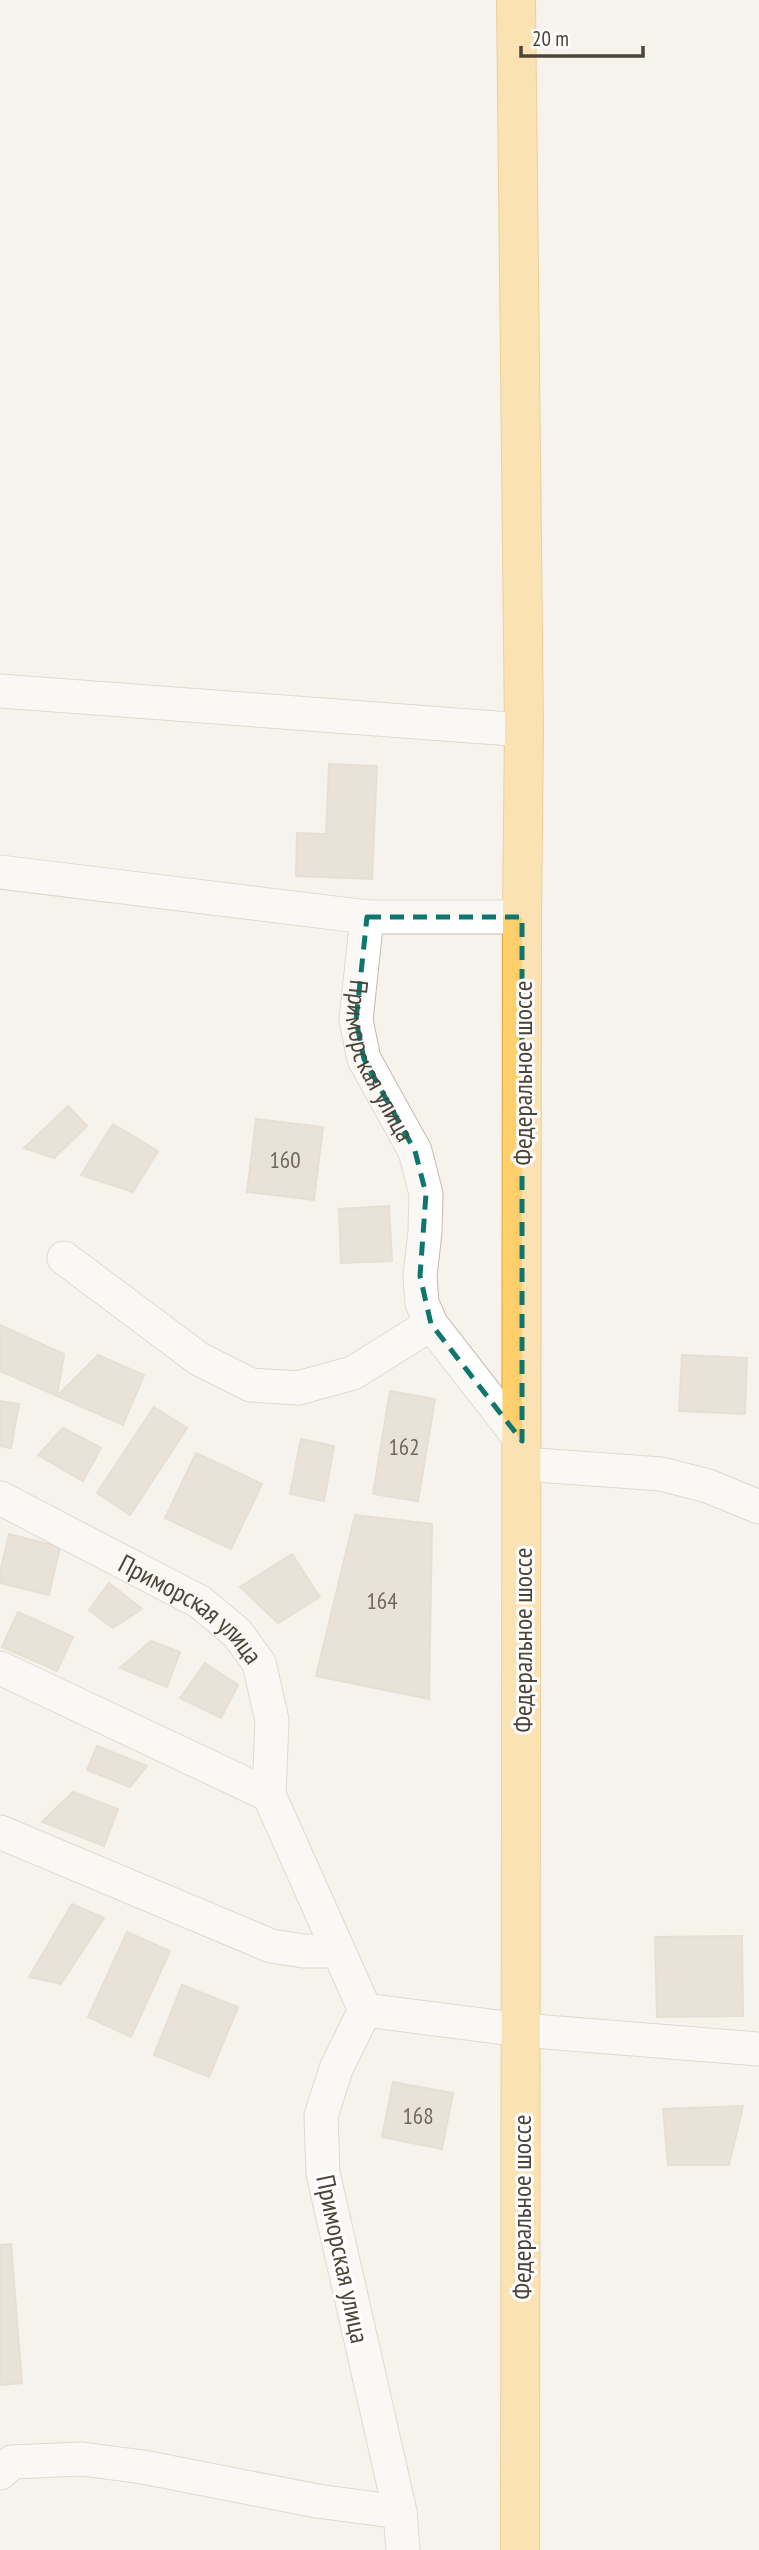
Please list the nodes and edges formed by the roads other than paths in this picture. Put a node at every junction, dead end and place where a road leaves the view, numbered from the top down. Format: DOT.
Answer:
graph roads {
  1 [pos="516,0"];
  2 [pos="0,691"];
  3 [pos="524,730"];
  4 [pos="0,872"];
  5 [pos="367,918"];
  6 [pos="522,918"];
  7 [pos="64,1258"];
  8 [pos="430,1324"];
  9 [pos="522,1453"];
  10 [pos="0,1498"];
  11 [pos="759,1507"];
  12 [pos="0,1668"];
  13 [pos="269,1795"];
  14 [pos="0,1832"];
  15 [pos="338,1951"];
  16 [pos="365,2010"];
  17 [pos="521,2030"];
  18 [pos="759,2049"];
  19 [pos="4,2463"];
  20 [pos="400,2512"];
  21 [pos="403,2550"];
  22 [pos="520,2550"];
  1 -- 3 [label="highway, Федеральное шоссе"];
  2 -- 3 [label="street"];
  3 -- 6 [label="highway, Федеральное шоссе"];
  4 -- 5 [label="street"];
  5 -- 6 [label="street"];
  5 -- 8 [label="street, Приморская улица"];
  6 -- 9 [label="highway, Федеральное шоссе"];
  7 -- 8 [label="street"];
  8 -- 9 [label="street, Приморская улица"];
  9 -- 11 [label="street"];
  9 -- 17 [label="highway, Федеральное шоссе"];
  10 -- 13 [label="street, Приморская улица"];
  12 -- 13 [label="street"];
  13 -- 15 [label="street, Приморская улица"];
  14 -- 15 [label="street"];
  15 -- 16 [label="street, Приморская улица"];
  16 -- 17 [label="street"];
  16 -- 20 [label="street, Приморская улица"];
  17 -- 18 [label="street"];
  17 -- 22 [label="highway, Федеральное шоссе"];
  19 -- 20 [label="street"];
  20 -- 21 [label="street, Приморская улица"];
}
